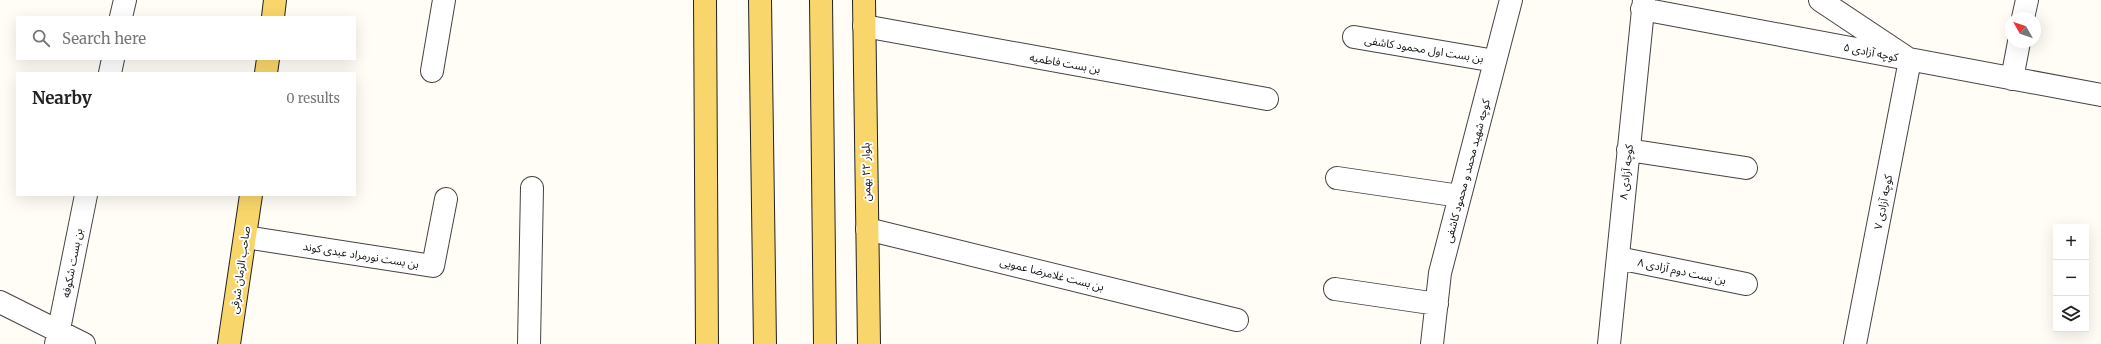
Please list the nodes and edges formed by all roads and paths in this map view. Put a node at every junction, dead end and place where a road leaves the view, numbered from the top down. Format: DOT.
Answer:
graph roads {
  1 [pos="124,0"];
  2 [pos="275,0"];
  3 [pos="444,0"];
  4 [pos="705,0"];
  5 [pos="760,0"];
  6 [pos="821,0"];
  7 [pos="864,0"];
  8 [pos="1511,0"];
  9 [pos="2027,0"];
  10 [pos="1828,3"];
  11 [pos="1643,5"];
  12 [pos="2025,12"];
  13 [pos="121,16"];
  14 [pos="273,16"];
  15 [pos="864,26"];
  16 [pos="1354,37"];
  17 [pos="2018,48"];
  18 [pos="113,60"];
  19 [pos="268,60"];
  20 [pos="1910,60"];
  21 [pos="1495,61"];
  22 [pos="432,71"];
  23 [pos="110,72"];
  24 [pos="266,72"];
  25 [pos="2012,79"];
  26 [pos="2101,94"];
  27 [pos="1267,100"];
  28 [pos="1628,150"];
  29 [pos="1746,168"];
  30 [pos="1336,178"];
  31 [pos="532,188"];
  32 [pos="86,196"];
  33 [pos="250,196"];
  34 [pos="1460,196"];
  35 [pos="446,199"];
  36 [pos="867,229"];
  37 [pos="245,237"];
  38 [pos="1618,258"];
  39 [pos="1746,284"];
  40 [pos="1336,289"];
  41 [pos="0,302"];
  42 [pos="1437,304"];
  43 [pos="1237,320"];
  44 [pos="57,337"];
  45 [pos="84,344"];
  46 [pos="229,344"];
  47 [pos="529,344"];
  48 [pos="707,344"];
  49 [pos="765,344"];
  50 [pos="825,344"];
  51 [pos="869,344"];
  52 [pos="1432,344"];
  53 [pos="1610,344"];
  54 [pos="1856,344"];
  1 -- 13 [label="street"];
  2 -- 14 [label="main road"];
  3 -- 22 [label="street"];
  4 -- 48 [label="main road"];
  5 -- 49 [label="main road"];
  6 -- 50 [label="main road"];
  7 -- 15 [label="main road, بلوار ۲۲ بهمن"];
  8 -- 21 [label="street, کوچه شهید محمد و محمود کاشفی"];
  9 -- 12 [label="street"];
  10 -- 20 [label="street"];
  11 -- 20 [label="street, کوچه آزادی ۵"];
  11 -- 28 [label="street, کوچه آزادی ۸"];
  15 -- 27 [label="street, بن بست فاطمیه"];
  15 -- 36 [label="main road, بلوار ۲۲ بهمن"];
  16 -- 21 [label="street, بن بست اول محمود کاشفی"];
  17 -- 25 [label="street"];
  18 -- 23 [label="street"];
  19 -- 24 [label="main road"];
  20 -- 25 [label="street, کوچه آزادی ۵"];
  20 -- 54 [label="street, کوچه آزادی ۷"];
  21 -- 34 [label="street, کوچه شهید محمد و محمود کاشفی"];
  25 -- 26 [label="street, کوچه آزادی ۵"];
  28 -- 29 [label="street"];
  28 -- 38 [label="street, کوچه آزادی ۸"];
  30 -- 34 [label="street"];
  31 -- 47 [label="street"];
  32 -- 44 [label="street, بن بست شکوفه"];
  33 -- 37 [label="main road, صاحب الزمان شرقی"];
  34 -- 42 [label="street, کوچه شهید محمد و محمود کاشفی"];
  35 -- 37 [label="street, بن بست نورمراد عبدی کوند"];
  36 -- 43 [label="street, بن بست غلامرضا عمویی"];
  36 -- 51 [label="main road, بلوار ۲۲ بهمن"];
  37 -- 46 [label="main road, صاحب الزمان شرقی"];
  38 -- 39 [label="street, بن بست دوم آزادی ۸"];
  38 -- 53 [label="street, کوچه آزادی ۸"];
  40 -- 42 [label="street"];
  41 -- 44 [label="street"];
  42 -- 52 [label="street, کوچه شهید محمد و محمود کاشفی"];
  44 -- 45 [label="street"];
}
